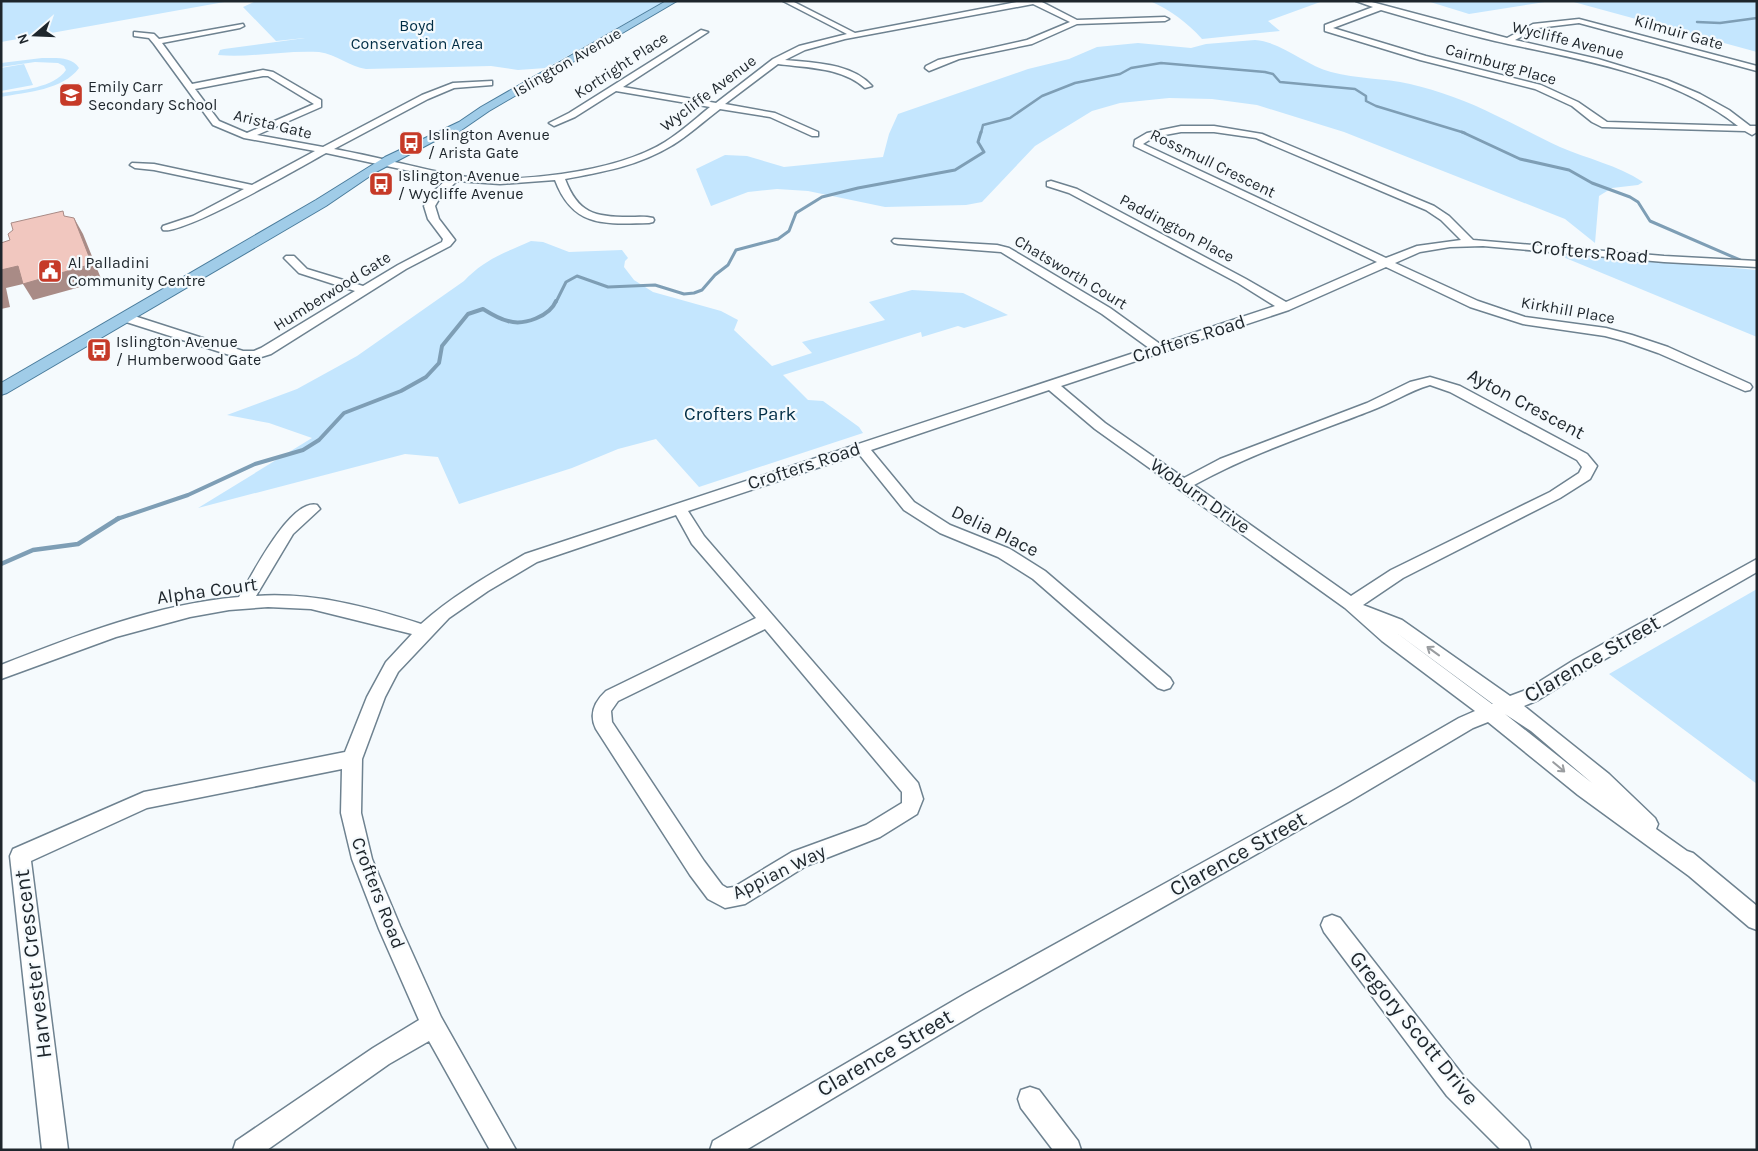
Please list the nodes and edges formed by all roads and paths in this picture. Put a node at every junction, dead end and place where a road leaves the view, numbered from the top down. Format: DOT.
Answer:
graph roads {
  1 [pos="673,1"];
  2 [pos="786,1"];
  3 [pos="1035,1"];
  4 [pos="1359,1"];
  5 [pos="1381,7"];
  6 [pos="1164,19"];
  7 [pos="1076,22"];
  8 [pos="240,26"];
  9 [pos="704,32"];
  10 [pos="137,34"];
  11 [pos="854,35"];
  12 [pos="1508,41"];
  13 [pos="157,42"];
  14 [pos="776,61"];
  15 [pos="929,68"];
  16 [pos="1757,69"];
  17 [pos="489,83"];
  18 [pos="868,86"];
  19 [pos="191,87"];
  20 [pos="614,88"];
  21 [pos="717,105"];
  22 [pos="554,123"];
  23 [pos="1754,132"];
  24 [pos="815,134"];
  25 [pos="247,136"];
  26 [pos="323,151"];
  27 [pos="391,164"];
  28 [pos="135,165"];
  29 [pos="559,177"];
  30 [pos="455,178"];
  31 [pos="1051,184"];
  32 [pos="253,188"];
  33 [pos="649,220"];
  34 [pos="167,228"];
  35 [pos="898,241"];
  36 [pos="1470,243"];
  37 [pos="290,258"];
  38 [pos="1386,262"];
  39 [pos="1757,264"];
  40 [pos="365,290"];
  41 [pos="1285,307"];
  42 [pos="124,317"];
  43 [pos="1158,349"];
  44 [pos="1051,385"];
  45 [pos="1744,387"];
  46 [pos="1,390"];
  47 [pos="861,448"];
  48 [pos="1183,485"];
  49 [pos="679,508"];
  50 [pos="312,509"];
  51 [pos="1757,565"];
  52 [pos="244,603"];
  53 [pos="1352,604"];
  54 [pos="767,620"];
  55 [pos="424,632"];
  56 [pos="1,672"];
  57 [pos="1164,683"];
  58 [pos="1500,709"];
  59 [pos="352,759"];
  60 [pos="1757,920"];
  61 [pos="1332,925"];
  62 [pos="432,1025"];
  63 [pos="1030,1100"];
  64 [pos="55,1150"];
  65 [pos="245,1150"];
  66 [pos="504,1150"];
  67 [pos="722,1150"];
  68 [pos="1068,1150"];
  69 [pos="1519,1150"];
  1 -- 27 [label="main road, Islington Avenue"];
  2 -- 11 [label="street"];
  3 -- 7 [label="street"];
  3 -- 11 [label="street, Wycliffe Avenue"];
  4 -- 5 [label="street, Wycliffe Avenue"];
  5 -- 12 [label="street, Wycliffe Avenue"];
  5 -- 23 [label="street, Cairnburg Place"];
  6 -- 7 [label="street"];
  7 -- 15 [label="street"];
  8 -- 13 [label="street"];
  9 -- 20 [label="street, Kortright Place"];
  10 -- 13 [label="street"];
  11 -- 14 [label="street, Wycliffe Avenue"];
  12 -- 16 [label="street, Kilmuir Gate"];
  12 -- 23 [label="street, Wycliffe Avenue"];
  13 -- 19 [label="street, Arista Gate"];
  14 -- 18 [label="street"];
  14 -- 21 [label="street, Wycliffe Avenue"];
  17 -- 26 [label="street"];
  19 -- 25 [label="street, Arista Gate"];
  19 -- 25 [label="street"];
  20 -- 21 [label="street"];
  20 -- 22 [label="street, Kortright Place"];
  21 -- 24 [label="street"];
  21 -- 29 [label="street, Wycliffe Avenue"];
  25 -- 26 [label="street, Arista Gate"];
  26 -- 27 [label="street, Arista Gate"];
  26 -- 32 [label="street"];
  27 -- 30 [label="street, Wycliffe Avenue"];
  27 -- 42 [label="main road, Islington Avenue"];
  28 -- 32 [label="street"];
  29 -- 30 [label="street, Wycliffe Avenue"];
  29 -- 33 [label="street"];
  30 -- 40 [label="street, Humberwood Gate"];
  31 -- 41 [label="street, Paddington Place"];
  32 -- 34 [label="street"];
  35 -- 43 [label="street, Chatsworth Court"];
  36 -- 38 [label="street, Crofters Road"];
  36 -- 38 [label="street, Rossmull Crescent"];
  36 -- 39 [label="street, Crofters Road"];
  37 -- 40 [label="street"];
  38 -- 41 [label="street, Crofters Road"];
  38 -- 45 [label="street, Kirkhill Place"];
  40 -- 42 [label="street, Humberwood Gate"];
  41 -- 43 [label="street, Crofters Road"];
  42 -- 46 [label="main road, Islington Avenue"];
  43 -- 44 [label="street, Crofters Road"];
  44 -- 47 [label="street, Crofters Road"];
  44 -- 48 [label="street, Woburn Drive"];
  47 -- 49 [label="street, Crofters Road"];
  47 -- 57 [label="street, Delia Place"];
  48 -- 53 [label="street, Woburn Drive"];
  48 -- 53 [label="street, Ayton Crescent"];
  49 -- 54 [label="street, Appian Way"];
  49 -- 55 [label="street, Crofters Road"];
  50 -- 52 [label="street"];
  51 -- 58 [label="street, Clarence Street"];
  52 -- 55 [label="street, Alpha Court"];
  52 -- 56 [label="street, Alpha Court"];
  53 -- 58 [label="street, Woburn Drive"];
  54 -- 54 [label="street, Appian Way"];
  55 -- 59 [label="street, Crofters Road"];
  58 -- 60 [label="street, Woburn Drive"];
  58 -- 67 [label="street, Clarence Street"];
  59 -- 62 [label="street, Crofters Road"];
  59 -- 64 [label="street, Harvester Crescent"];
  61 -- 69 [label="street, Gregory Scott Drive"];
  62 -- 65 [label="street"];
  62 -- 66 [label="street, Crofters Road"];
  63 -- 68 [label="street"];
}
